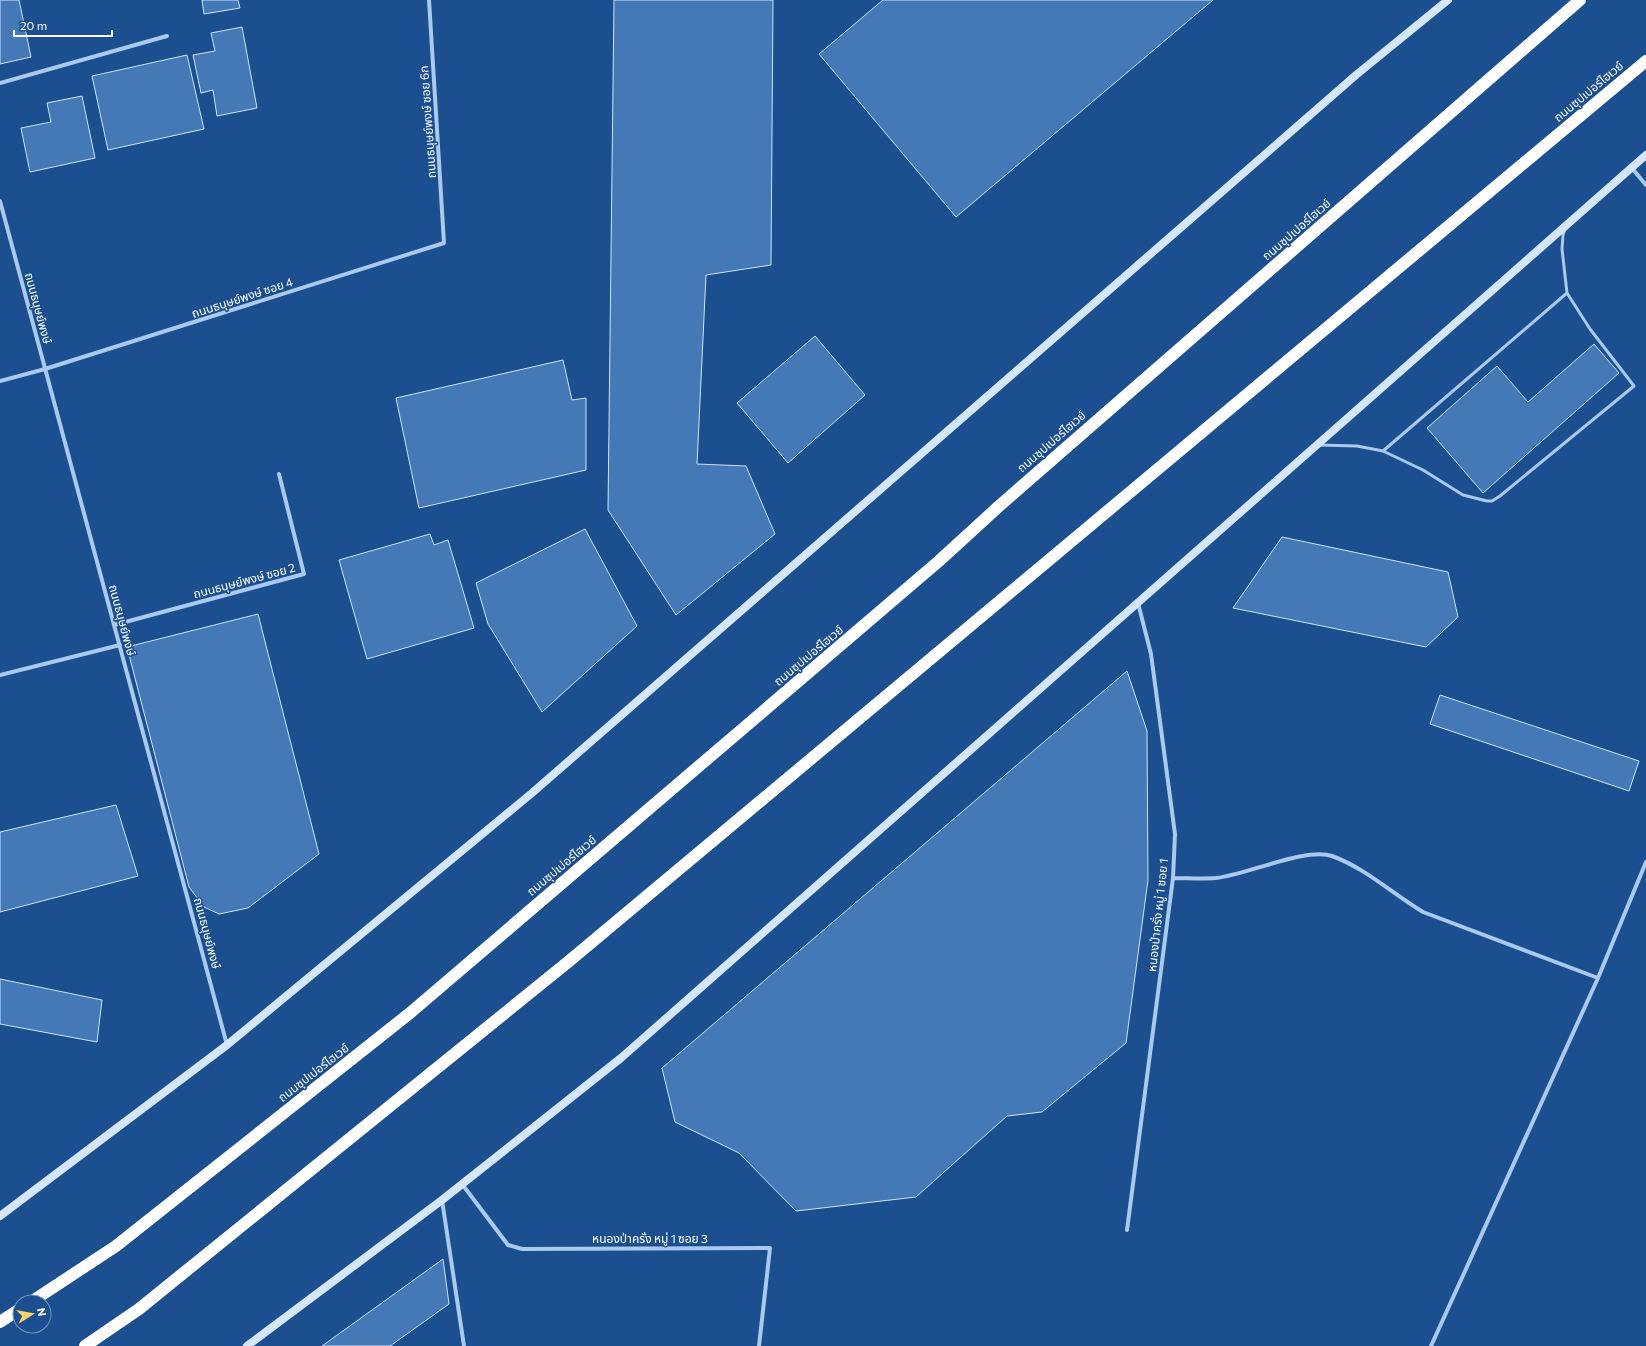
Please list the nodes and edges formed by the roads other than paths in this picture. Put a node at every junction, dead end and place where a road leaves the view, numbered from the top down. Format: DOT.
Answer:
graph roads {
  1 [pos="429,0"];
  2 [pos="1448,0"];
  3 [pos="1580,0"];
  4 [pos="167,36"];
  5 [pos="1646,61"];
  6 [pos="0,83"];
  7 [pos="1646,155"];
  8 [pos="1631,167"];
  9 [pos="1646,185"];
  10 [pos="0,201"];
  11 [pos="1568,223"];
  12 [pos="444,243"];
  13 [pos="1567,293"];
  14 [pos="45,369"];
  15 [pos="0,381"];
  16 [pos="1317,445"];
  17 [pos="1383,451"];
  18 [pos="279,474"];
  19 [pos="1138,603"];
  20 [pos="114,625"];
  21 [pos="120,645"];
  22 [pos="0,675"];
  23 [pos="1646,862"];
  24 [pos="1173,878"];
  25 [pos="1598,978"];
  26 [pos="227,1045"];
  27 [pos="461,1184"];
  28 [pos="442,1200"];
  29 [pos="0,1216"];
  30 [pos="1127,1230"];
  31 [pos="43,1294"];
  32 [pos="12,1314"];
  33 [pos="0,1322"];
  34 [pos="85,1346"];
  35 [pos="247,1346"];
  36 [pos="464,1346"];
  37 [pos="759,1346"];
  38 [pos="1431,1346"];
  1 -- 12 [label="street, ถนนธนุษย์พงษ์ ซอย 6ก"];
  2 -- 26 [label="main road"];
  3 -- 31 [label="highway, ถนนซุปเปอร์ไฮเวย์"];
  4 -- 6 [label="street"];
  5 -- 34 [label="highway, ถนนซุปเปอร์ไฮเวย์"];
  7 -- 8 [label="main road"];
  8 -- 9 [label="street"];
  8 -- 11 [label="main road"];
  10 -- 14 [label="street, ถนนธนุษย์พงษ์"];
  11 -- 13 [label="lane"];
  11 -- 16 [label="main road"];
  12 -- 14 [label="street, ถนนธนุษย์พงษ์ ซอย 4"];
  13 -- 17 [label="lane"];
  13 -- 17 [label="lane"];
  14 -- 15 [label="street, ถนนธนุษย์พงษ์ ซอย 4"];
  14 -- 20 [label="street, ถนนธนุษย์พงษ์"];
  16 -- 17 [label="lane"];
  16 -- 19 [label="main road"];
  18 -- 20 [label="street, ถนนธนุษย์พงษ์ ซอย 2"];
  19 -- 24 [label="street, หนองป่าครั่ง หมู่ 1 ซอย 1"];
  19 -- 27 [label="main road"];
  20 -- 21 [label="street, ถนนธนุษย์พงษ์"];
  21 -- 22 [label="street"];
  21 -- 26 [label="street, ถนนธนุษย์พงษ์"];
  23 -- 25 [label="street"];
  24 -- 25 [label="street"];
  24 -- 30 [label="street, หนองป่าครั่ง หมู่ 1 ซอย 1"];
  25 -- 38 [label="street"];
  26 -- 29 [label="main road"];
  27 -- 28 [label="main road"];
  27 -- 37 [label="street, หนองป่าครั่ง หมู่ 1 ซอย 3"];
  28 -- 35 [label="main road"];
  28 -- 36 [label="street"];
  32 -- 33 [label="highway"];
}
